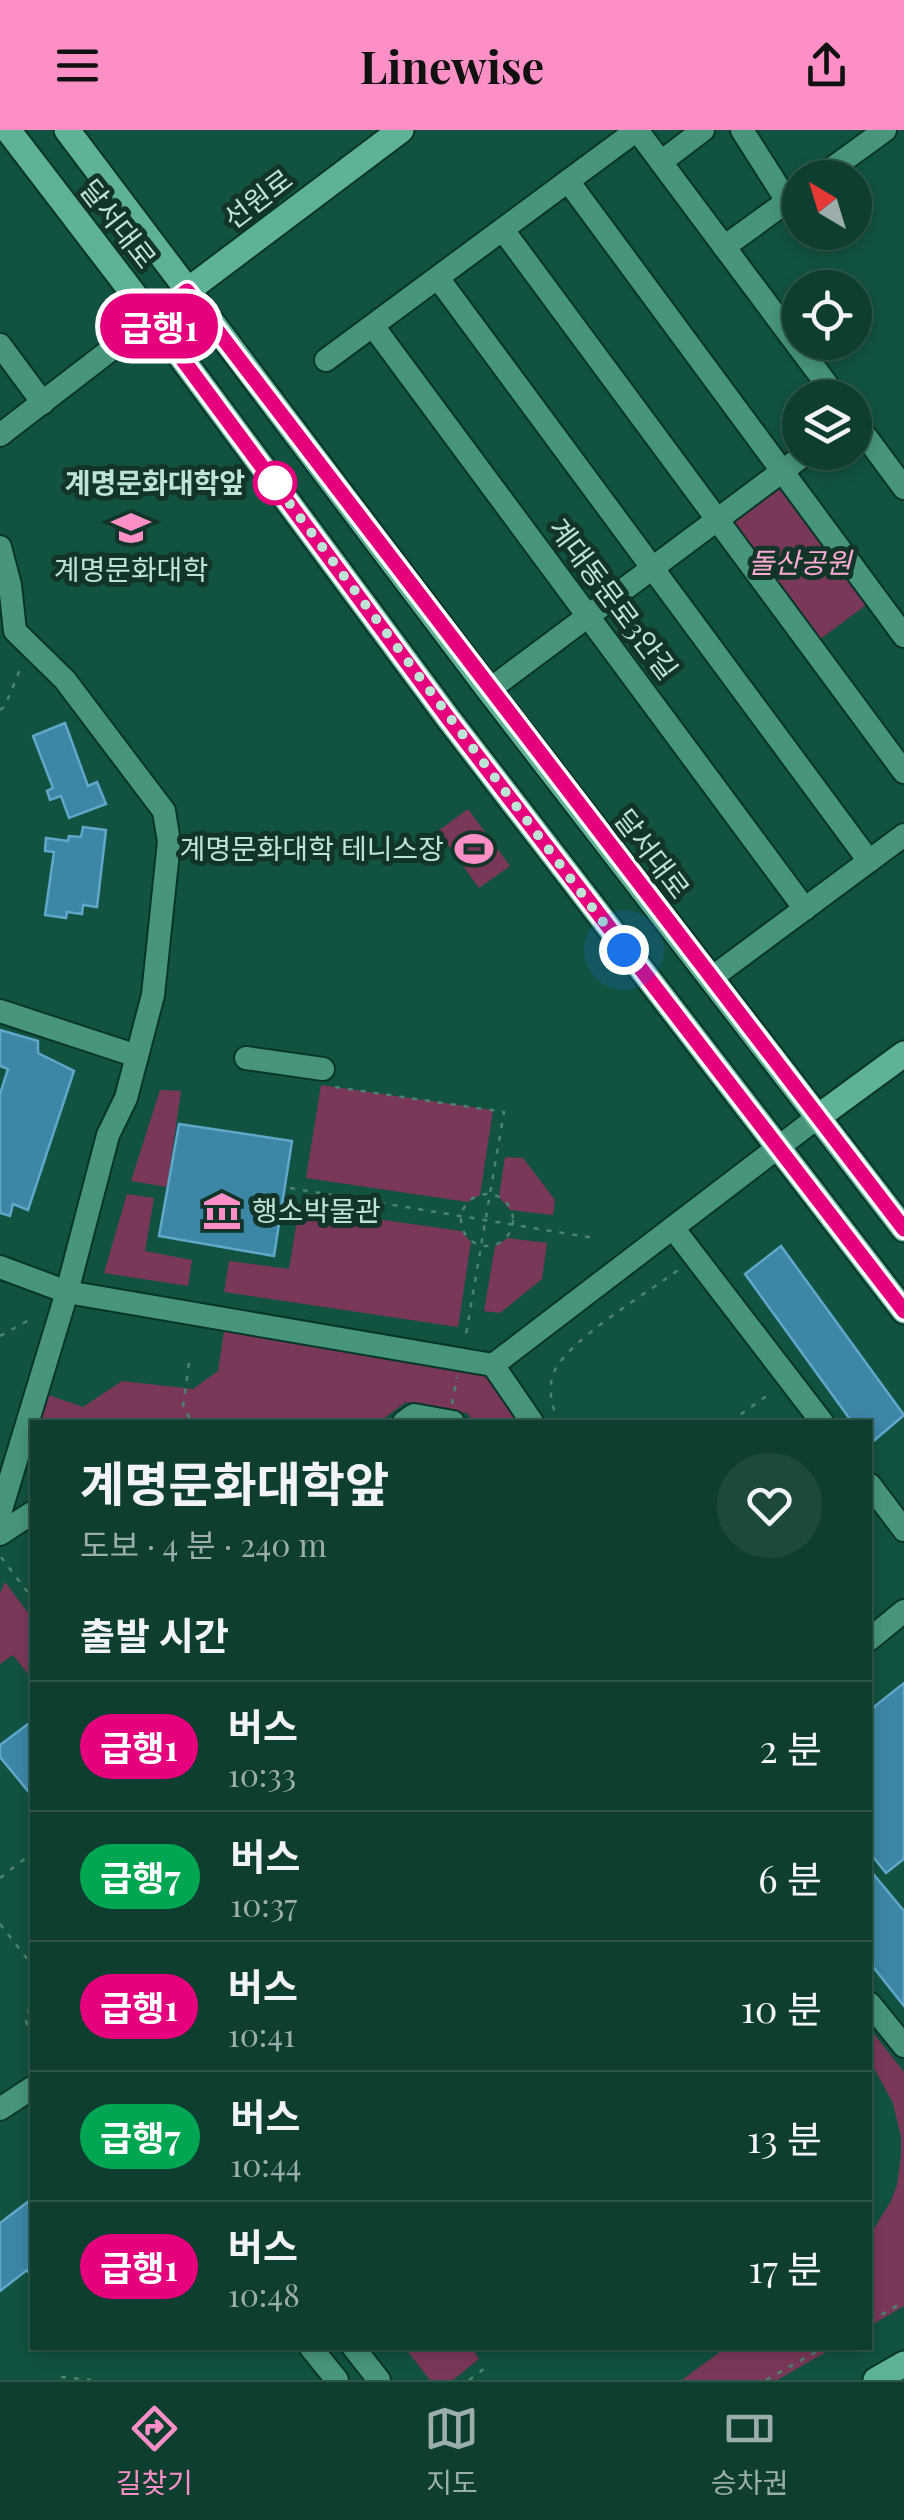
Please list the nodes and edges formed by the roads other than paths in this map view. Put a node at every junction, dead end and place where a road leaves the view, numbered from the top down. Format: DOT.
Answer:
graph roads {
  1 [pos="8,130"];
  2 [pos="66,130"];
  3 [pos="401,130"];
  4 [pos="637,130"];
  5 [pos="703,130"];
  6 [pos="742,130"];
  7 [pos="884,130"];
  8 [pos="843,160"];
  9 [pos="661,162"];
  10 [pos="782,181"];
  11 [pos="568,182"];
  12 [pos="782,205"];
  13 [pos="503,230"];
  14 [pos="724,246"];
  15 [pos="438,278"];
  16 [pos="187,291"];
  17 [pos="152,318"];
  18 [pos="373,326"];
  19 [pos="0,345"];
  20 [pos="326,360"];
  21 [pos="823,380"];
  22 [pos="44,403"];
  23 [pos="0,435"];
  24 [pos="872,445"];
  25 [pos="785,470"];
  26 [pos="782,472"];
  27 [pos="904,488"];
  28 [pos="717,520"];
  29 [pos="0,547"];
  30 [pos="652,568"];
  31 [pos="588,616"];
  32 [pos="904,636"];
  33 [pos="12,638"];
  34 [pos="489,690"];
  35 [pos="904,772"];
  36 [pos="904,835"];
  37 [pos="869,860"];
  38 [pos="805,909"];
  39 [pos="710,978"];
  40 [pos="0,1011"];
  41 [pos="904,1054"];
  42 [pos="137,1056"];
  43 [pos="246,1058"];
  44 [pos="326,1078"];
  45 [pos="818,1116"];
  46 [pos="778,1148"];
  47 [pos="672,1228"];
  48 [pos="904,1229"];
  49 [pos="0,1266"];
  50 [pos="67,1292"];
  51 [pos="904,1311"];
  52 [pos="493,1365"];
  53 [pos="452,1416"];
  54 [pos="407,1420"];
  55 [pos="531,1420"];
  56 [pos="820,1420"];
  57 [pos="872,1488"];
  58 [pos="0,1513"];
  59 [pos="30,1514"];
  60 [pos="904,1530"];
  61 [pos="0,1534"];
  62 [pos="904,1611"];
  63 [pos="872,1636"];
  64 [pos="872,2006"];
  65 [pos="904,2046"];
  66 [pos="30,2089"];
  67 [pos="0,2108"];
  68 [pos="314,2350"];
  69 [pos="356,2350"];
  70 [pos="904,2364"];
  71 [pos="336,2380"];
  72 [pos="379,2380"];
  73 [pos="876,2380"];
  1 -- 17 [label="main road, 달서대로"];
  2 -- 16 [label="main road, 달서대로"];
  3 -- 16 [label="main road, 선원로"];
  4 -- 9 [label="street"];
  4 -- 11 [label="street"];
  5 -- 9 [label="street"];
  6 -- 10 [label="street"];
  7 -- 8 [label="street"];
  9 -- 14 [label="street"];
  11 -- 13 [label="street"];
  11 -- 26 [label="street"];
  12 -- 14 [label="street"];
  13 -- 15 [label="street"];
  13 -- 28 [label="street"];
  14 -- 21 [label="street"];
  15 -- 18 [label="street"];
  15 -- 30 [label="street, 계대동문로3안길"];
  16 -- 17 [label="street, 선원로"];
  16 -- 34 [label="main road, 달서대로"];
  17 -- 22 [label="street, 선원로"];
  17 -- 46 [label="main road, 달서대로"];
  18 -- 20 [label="street"];
  18 -- 31 [label="street, 계대동문로3안길"];
  19 -- 22 [label="street"];
  22 -- 23 [label="street, 선원로"];
  24 -- 27 [label="street"];
  25 -- 26 [label="street"];
  26 -- 28 [label="street"];
  26 -- 32 [label="street"];
  28 -- 30 [label="street"];
  28 -- 35 [label="street"];
  29 -- 33 [label="street"];
  30 -- 31 [label="street"];
  30 -- 37 [label="street, 계대동문로3안길"];
  31 -- 34 [label="street"];
  31 -- 38 [label="street, 계대동문로3안길"];
  33 -- 42 [label="street"];
  34 -- 39 [label="main road, 달서대로"];
  36 -- 37 [label="street"];
  37 -- 38 [label="street"];
  38 -- 39 [label="street"];
  39 -- 45 [label="main road, 달서대로"];
  40 -- 42 [label="street"];
  41 -- 45 [label="main road"];
  42 -- 50 [label="street"];
  43 -- 44 [label="street"];
  45 -- 46 [label="street"];
  45 -- 48 [label="main road, 달서대로"];
  46 -- 47 [label="street"];
  46 -- 51 [label="main road, 달서대로"];
  47 -- 52 [label="street"];
  47 -- 56 [label="street"];
  49 -- 50 [label="street"];
  50 -- 52 [label="street"];
  50 -- 58 [label="street"];
  52 -- 55 [label="street"];
  53 -- 54 [label="street"];
  57 -- 60 [label="street"];
  59 -- 61 [label="street"];
  62 -- 63 [label="street"];
  64 -- 65 [label="street"];
  66 -- 67 [label="street"];
  68 -- 71 [label="street"];
  69 -- 72 [label="street"];
  70 -- 73 [label="main road"];
}
